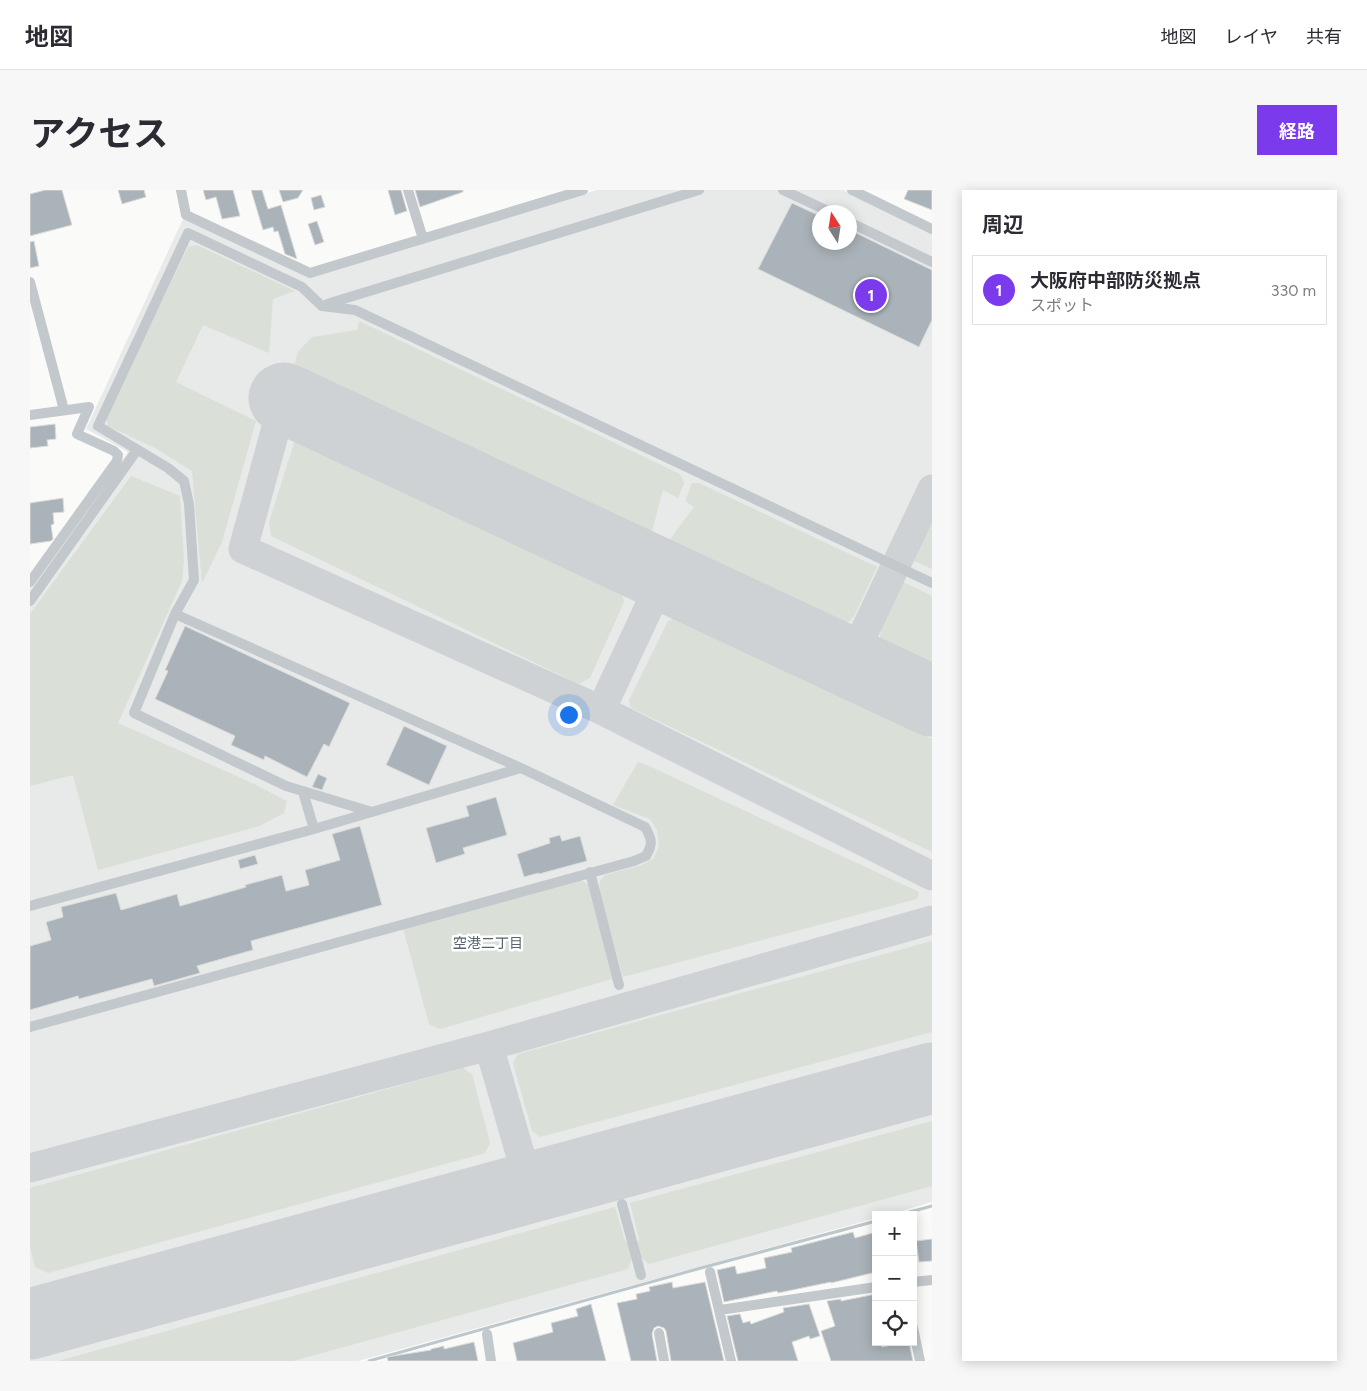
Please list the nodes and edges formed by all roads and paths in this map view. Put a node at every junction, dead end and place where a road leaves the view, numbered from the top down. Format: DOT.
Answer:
graph roads {
  1 [pos="181,190"];
  2 [pos="408,190"];
  3 [pos="583,190"];
  4 [pos="699,190"];
  5 [pos="783,190"];
  6 [pos="852,190"];
  7 [pos="815,205"];
  8 [pos="857,225"];
  9 [pos="932,229"];
  10 [pos="423,239"];
  11 [pos="932,262"];
  12 [pos="30,282"];
  13 [pos="322,306"];
  14 [pos="64,410"];
  15 [pos="30,414"];
  16 [pos="137,450"];
  17 [pos="30,582"];
  18 [pos="932,583"];
  19 [pos="30,601"];
  20 [pos="175,614"];
  21 [pos="521,768"];
  22 [pos="303,792"];
  23 [pos="372,812"];
  24 [pos="314,828"];
  25 [pos="590,872"];
  26 [pos="30,906"];
  27 [pos="619,985"];
  28 [pos="30,1027"];
  29 [pos="622,1204"];
  30 [pos="710,1272"];
  31 [pos="641,1275"];
  32 [pos="932,1280"];
  33 [pos="917,1282"];
  34 [pos="872,1288"];
  35 [pos="720,1310"];
  36 [pos="487,1334"];
  37 [pos="659,1334"];
  38 [pos="917,1346"];
  39 [pos="492,1361"];
  40 [pos="664,1361"];
  41 [pos="731,1361"];
  42 [pos="920,1361"];
  1 -- 10 [label="street"];
  2 -- 10 [label="street"];
  3 -- 10 [label="street"];
  4 -- 13 [label="street"];
  5 -- 7 [label="street"];
  6 -- 9 [label="street"];
  8 -- 11 [label="street"];
  12 -- 14 [label="street"];
  13 -- 16 [label="street"];
  13 -- 18 [label="street"];
  14 -- 15 [label="street"];
  14 -- 17 [label="street"];
  16 -- 19 [label="street"];
  16 -- 20 [label="street"];
  20 -- 21 [label="street"];
  20 -- 22 [label="street"];
  21 -- 23 [label="street"];
  21 -- 25 [label="street"];
  22 -- 23 [label="street"];
  22 -- 24 [label="street"];
  23 -- 24 [label="street"];
  24 -- 26 [label="street"];
  25 -- 27 [label="street"];
  25 -- 28 [label="street"];
  29 -- 31 [label="street"];
  30 -- 35 [label="street"];
  32 -- 33 [label="street"];
  34 -- 35 [label="street"];
  35 -- 41 [label="street"];
  36 -- 39 [label="street"];
  37 -- 40 [label="street"];
  38 -- 42 [label="street"];
}
